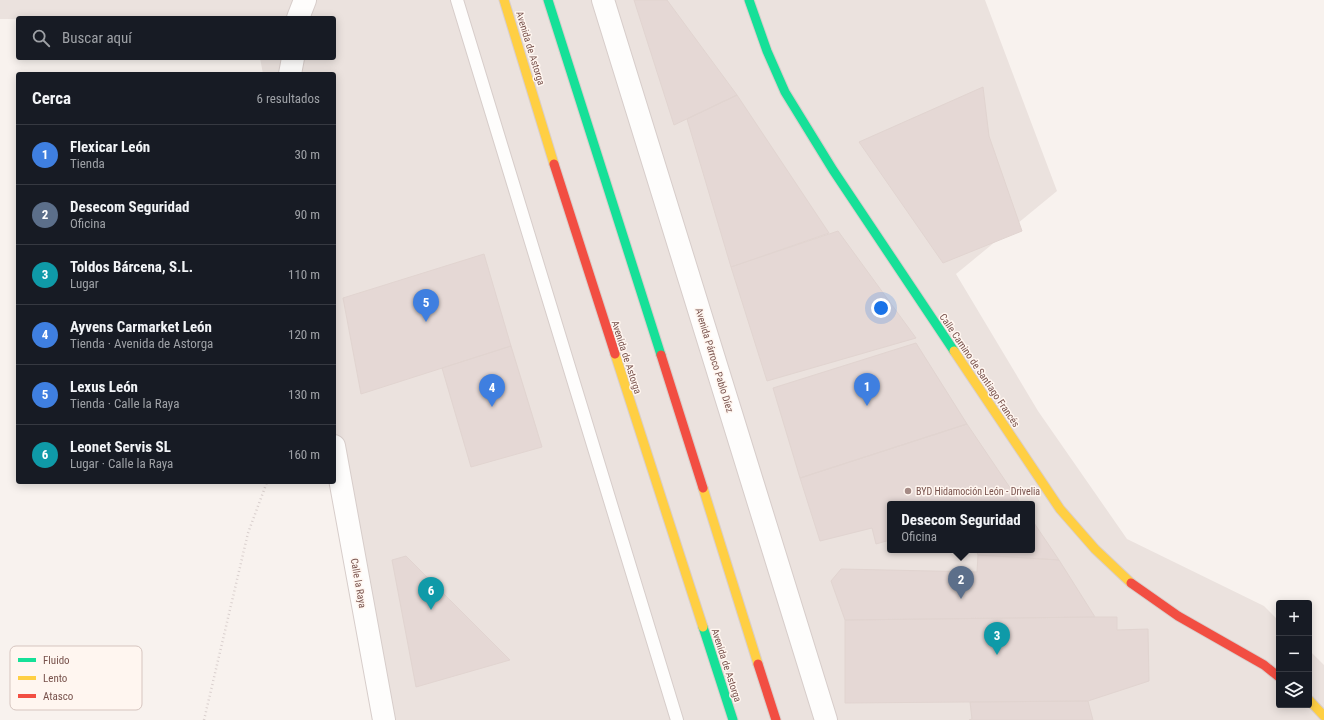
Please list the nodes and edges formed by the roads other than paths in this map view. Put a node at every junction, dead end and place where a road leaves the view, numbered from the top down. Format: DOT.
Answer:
graph roads {
  1 [pos="305,0"];
  2 [pos="457,0"];
  3 [pos="495,0"];
  4 [pos="504,0"];
  5 [pos="548,0"];
  6 [pos="603,0"];
  7 [pos="749,0"];
  8 [pos="299,16"];
  9 [pos="292,60"];
  10 [pos="290,72"];
  11 [pos="565,200"];
  12 [pos="336,457"];
  13 [pos="704,630"];
  14 [pos="1276,675"];
  15 [pos="1312,703"];
  16 [pos="1324,716"];
  17 [pos="384,720"];
  18 [pos="677,720"];
  19 [pos="726,720"];
  20 [pos="733,720"];
  21 [pos="776,720"];
  22 [pos="826,720"];
  1 -- 8 [label="street"];
  2 -- 18 [label="lane"];
  3 -- 11 [label="main road"];
  4 -- 11 [label="main road, Avenida de Astorga"];
  5 -- 21 [label="main road"];
  6 -- 22 [label="street, Avenida Párroco Pablo Díez"];
  7 -- 14 [label="main road, Calle Camino de Santiago Francés"];
  9 -- 10 [label="street"];
  11 -- 13 [label="main road, Avenida de Astorga"];
  12 -- 17 [label="street, Calle la Raya"];
  13 -- 19 [label="main road"];
  13 -- 20 [label="main road, Avenida de Astorga"];
  15 -- 16 [label="main road"];
}
